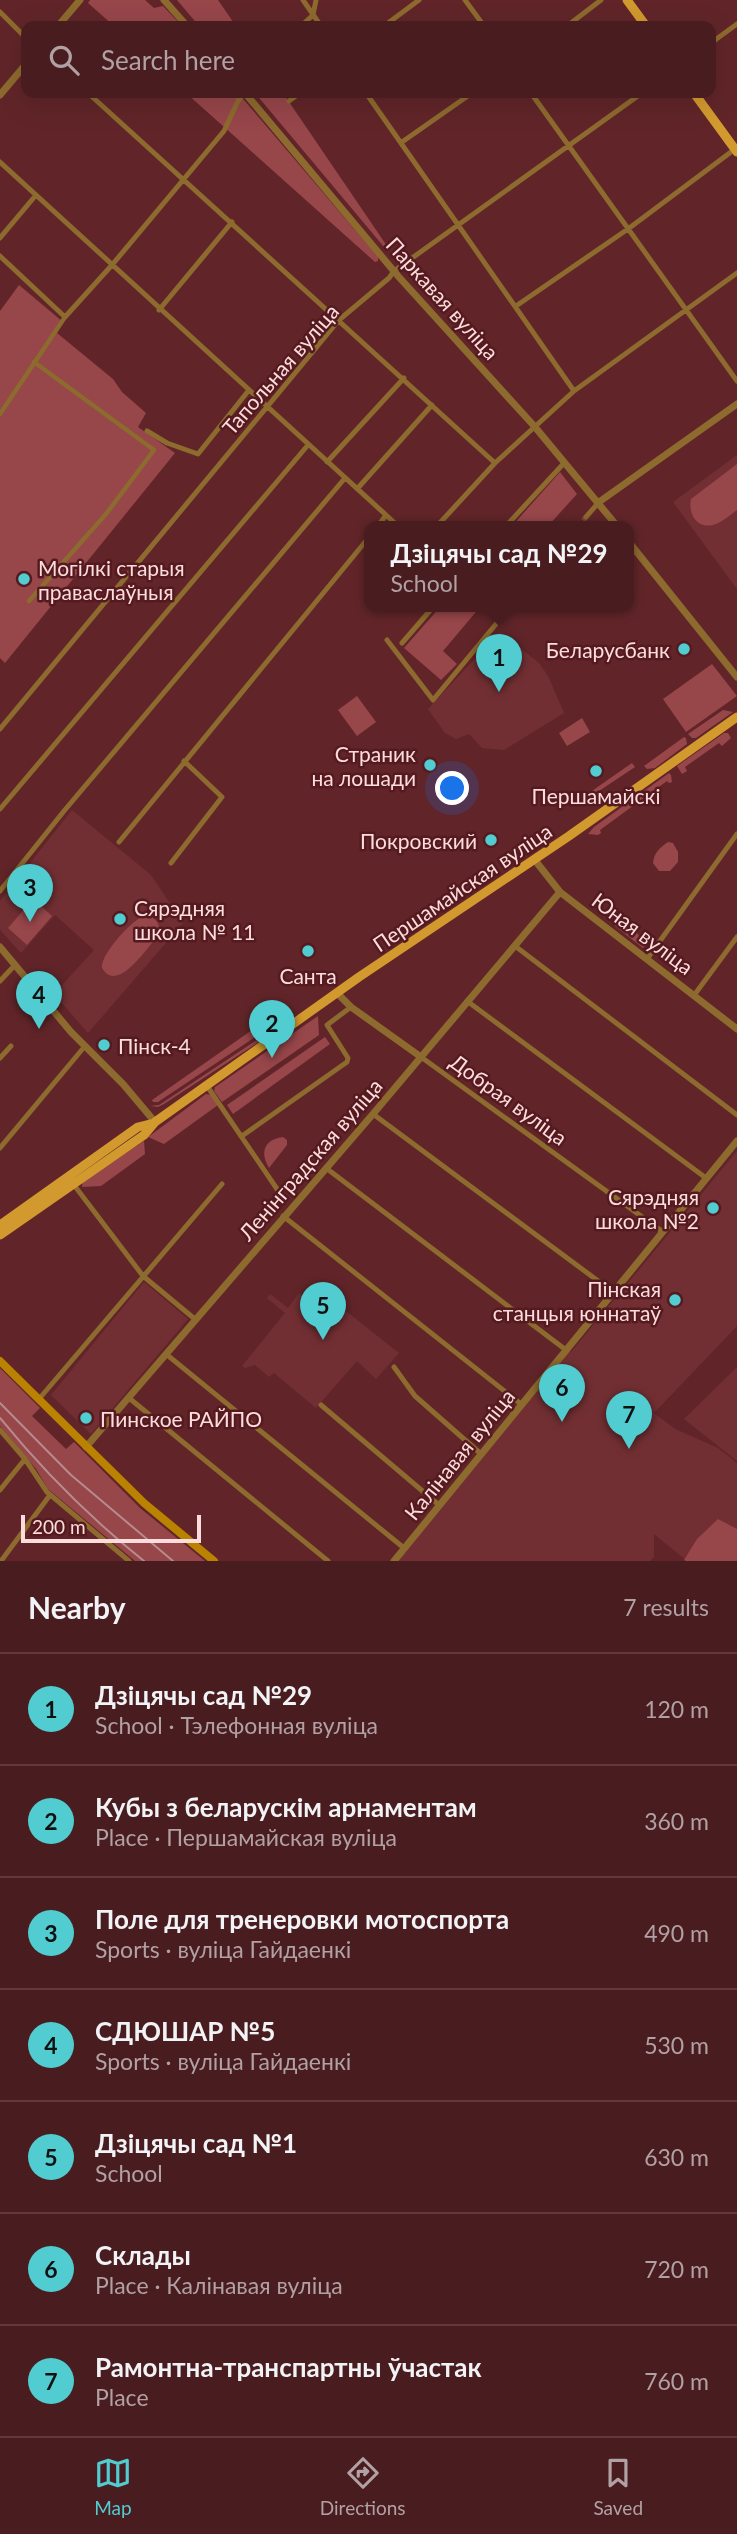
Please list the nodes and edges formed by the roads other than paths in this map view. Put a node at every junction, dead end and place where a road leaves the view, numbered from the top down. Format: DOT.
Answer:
graph roads {
  1 [pos="80,0"];
  2 [pos="164,0"];
  3 [pos="303,0"];
  4 [pos="316,0"];
  5 [pos="419,0"];
  6 [pos="465,0"];
  7 [pos="601,0"];
  8 [pos="628,0"];
  9 [pos="0,12"];
  10 [pos="313,15"];
  11 [pos="62,21"];
  12 [pos="183,21"];
  13 [pos="306,21"];
  14 [pos="317,21"];
  15 [pos="391,21"];
  16 [pos="480,21"];
  17 [pos="574,21"];
  18 [pos="643,21"];
  19 [pos="737,24"];
  20 [pos="21,32"];
  21 [pos="716,39"];
  22 [pos="21,70"];
  23 [pos="0,95"];
  24 [pos="93,98"];
  25 [pos="241,98"];
  26 [pos="249,98"];
  27 [pos="293,98"];
  28 [pos="370,98"];
  29 [pos="465,98"];
  30 [pos="535,98"];
  31 [pos="635,98"];
  32 [pos="698,98"];
  33 [pos="289,101"];
  34 [pos="402,142"];
  35 [pos="569,146"];
  36 [pos="736,151"];
  37 [pos="0,162"];
  38 [pos="183,180"];
  39 [pos="36,195"];
  40 [pos="232,222"];
  41 [pos="459,225"];
  42 [pos="628,229"];
  43 [pos="0,238"];
  44 [pos="0,256"];
  45 [pos="112,265"];
  46 [pos="394,271"];
  47 [pos="737,273"];
  48 [pos="516,306"];
  49 [pos="159,310"];
  50 [pos="686,310"];
  51 [pos="65,317"];
  52 [pos="339,320"];
  53 [pos="34,362"];
  54 [pos="404,378"];
  55 [pos="737,381"];
  56 [pos="249,390"];
  57 [pos="574,391"];
  58 [pos="737,404"];
  59 [pos="432,405"];
  60 [pos="267,406"];
  61 [pos="0,414"];
  62 [pos="535,427"];
  63 [pos="148,431"];
  64 [pos="308,445"];
  65 [pos="327,462"];
  66 [pos="565,462"];
  67 [pos="495,463"];
  68 [pos="345,478"];
  69 [pos="357,489"];
  70 [pos="599,502"];
  71 [pos="386,515"];
  72 [pos="586,517"];
  73 [pos="382,521"];
  74 [pos="393,521"];
  75 [pos="442,521"];
  76 [pos="511,521"];
  77 [pos="613,521"];
  78 [pos="364,542"];
  79 [pos="634,548"];
  80 [pos="29,601"];
  81 [pos="429,612"];
  82 [pos="506,612"];
  83 [pos="387,640"];
  84 [pos="402,643"];
  85 [pos="737,677"];
  86 [pos="737,717"];
  87 [pos="0,729"];
  88 [pos="184,761"];
  89 [pos="0,809"];
  90 [pos="737,834"];
  91 [pos="119,842"];
  92 [pos="534,859"];
  93 [pos="171,863"];
  94 [pos="0,891"];
  95 [pos="560,892"];
  96 [pos="737,937"];
  97 [pos="515,946"];
  98 [pos="0,947"];
  99 [pos="647,959"];
  100 [pos="15,965"];
  101 [pos="0,981"];
  102 [pos="337,993"];
  103 [pos="695,995"];
  104 [pos="467,1002"];
  105 [pos="351,1007"];
  106 [pos="737,1029"];
  107 [pos="10,1046"];
  108 [pos="85,1046"];
  109 [pos="421,1057"];
  110 [pos="0,1058"];
  111 [pos="207,1086"];
  112 [pos="373,1114"];
  113 [pos="737,1115"];
  114 [pos="155,1122"];
  115 [pos="242,1136"];
  116 [pos="737,1141"];
  117 [pos="0,1149"];
  118 [pos="326,1168"];
  119 [pos="706,1178"];
  120 [pos="222,1184"];
  121 [pos="74,1185"];
  122 [pos="277,1189"];
  123 [pos="283,1216"];
  124 [pos="0,1225"];
  125 [pos="663,1232"];
  126 [pos="0,1235"];
  127 [pos="143,1276"];
  128 [pos="613,1292"];
  129 [pos="196,1320"];
  130 [pos="566,1350"];
  131 [pos="166,1354"];
  132 [pos="0,1361"];
  133 [pos="394,1367"];
  134 [pos="129,1398"];
  135 [pos="39,1399"];
  136 [pos="522,1404"];
  137 [pos="321,1405"];
  138 [pos="0,1430"];
  139 [pos="86,1447"];
  140 [pos="481,1454"];
  141 [pos="25,1459"];
  142 [pos="0,1490"];
  143 [pos="51,1495"];
  144 [pos="439,1505"];
  145 [pos="404,1548"];
  146 [pos="1,1561"];
  147 [pos="129,1561"];
  148 [pos="214,1561"];
  149 [pos="328,1561"];
  150 [pos="394,1561"];
  1 -- 11 [label="street"];
  2 -- 12 [label="street"];
  3 -- 10 [label="street"];
  4 -- 10 [label="street"];
  5 -- 15 [label="street"];
  6 -- 16 [label="street"];
  7 -- 17 [label="street"];
  8 -- 18 [label="main road"];
  9 -- 20 [label="street"];
  10 -- 13 [label="street"];
  10 -- 14 [label="street"];
  19 -- 21 [label="street"];
  22 -- 23 [label="street"];
  24 -- 38 [label="street"];
  25 -- 38 [label="street"];
  26 -- 46 [label="street, Паркавая вуліца"];
  27 -- 33 [label="street"];
  28 -- 34 [label="street"];
  29 -- 34 [label="street"];
  30 -- 35 [label="street"];
  31 -- 35 [label="street, Тапольная вуліца"];
  32 -- 36 [label="main road"];
  34 -- 41 [label="street"];
  35 -- 41 [label="street, Тапольная вуліца"];
  35 -- 42 [label="street"];
  36 -- 42 [label="street"];
  37 -- 39 [label="street"];
  38 -- 40 [label="street"];
  38 -- 45 [label="street"];
  39 -- 43 [label="street"];
  39 -- 45 [label="street"];
  40 -- 49 [label="street"];
  40 -- 52 [label="street"];
  41 -- 46 [label="street, Тапольная вуліца"];
  41 -- 48 [label="street"];
  42 -- 48 [label="street"];
  42 -- 50 [label="street"];
  44 -- 51 [label="street"];
  45 -- 49 [label="street"];
  45 -- 51 [label="street"];
  46 -- 52 [label="street, Тапольная вуліца"];
  46 -- 62 [label="street, Паркавая вуліца"];
  47 -- 50 [label="street"];
  48 -- 57 [label="street"];
  49 -- 56 [label="street"];
  50 -- 55 [label="street"];
  50 -- 57 [label="street"];
  51 -- 53 [label="street"];
  52 -- 54 [label="street"];
  52 -- 60 [label="street, Тапольная вуліца"];
  53 -- 61 [label="street"];
  53 -- 80 [label="street"];
  54 -- 59 [label="street"];
  54 -- 65 [label="street"];
  56 -- 60 [label="street"];
  56 -- 63 [label="street"];
  57 -- 62 [label="street"];
  58 -- 70 [label="street"];
  59 -- 67 [label="street"];
  59 -- 69 [label="street"];
  60 -- 64 [label="street"];
  60 -- 87 [label="street, Тапольная вуліца"];
  62 -- 66 [label="street, Паркавая вуліца"];
  62 -- 67 [label="street"];
  64 -- 65 [label="street"];
  64 -- 89 [label="street"];
  65 -- 68 [label="street"];
  66 -- 70 [label="street, Паркавая вуліца"];
  66 -- 76 [label="street"];
  67 -- 75 [label="street"];
  68 -- 69 [label="street"];
  68 -- 94 [label="street"];
  69 -- 71 [label="street"];
  70 -- 72 [label="street"];
  70 -- 77 [label="street, Паркавая вуліца"];
  71 -- 73 [label="street"];
  71 -- 74 [label="street"];
  78 -- 88 [label="street"];
  79 -- 85 [label="street"];
  81 -- 84 [label="street"];
  82 -- 83 [label="street"];
  86 -- 92 [label="main road, Першамайская вуліца"];
  88 -- 91 [label="street"];
  88 -- 93 [label="street"];
  90 -- 99 [label="street"];
  92 -- 95 [label="street, Юная вуліца"];
  92 -- 102 [label="main road, Першамайская вуліца"];
  95 -- 97 [label="street, Ленінградская вуліца"];
  95 -- 99 [label="street, Юная вуліца"];
  96 -- 103 [label="street"];
  97 -- 104 [label="street, Ленінградская вуліца"];
  97 -- 113 [label="street"];
  98 -- 100 [label="street"];
  99 -- 103 [label="street, Юная вуліца"];
  100 -- 101 [label="street"];
  100 -- 108 [label="street"];
  102 -- 105 [label="street, Добрая вуліца"];
  102 -- 111 [label="main road, Першамайская вуліца"];
  103 -- 106 [label="street, Юная вуліца"];
  104 -- 109 [label="street, Ленінградская вуліца"];
  104 -- 119 [label="street"];
  105 -- 109 [label="street, Добрая вуліца"];
  105 -- 115 [label="street"];
  107 -- 110 [label="street"];
  108 -- 114 [label="street"];
  108 -- 117 [label="street"];
  109 -- 112 [label="street, Ленінградская вуліца"];
  109 -- 125 [label="street, Добрая вуліца"];
  111 -- 114 [label="main road, Першамайская вуліца"];
  111 -- 115 [label="street"];
  112 -- 118 [label="street, Ленінградская вуліца"];
  112 -- 128 [label="street"];
  114 -- 121 [label="main road, Першамайская вуліца"];
  114 -- 124 [label="main road, Першамайская вуліца"];
  115 -- 122 [label="street"];
  116 -- 119 [label="street, Калінавая вуліца"];
  118 -- 123 [label="street, Ленінградская вуліца"];
  118 -- 130 [label="street"];
  119 -- 125 [label="street, Калінавая вуліца"];
  120 -- 127 [label="street"];
  121 -- 126 [label="main road, Першамайская вуліца"];
  121 -- 127 [label="street"];
  123 -- 129 [label="street, Ленінградская вуліца"];
  123 -- 136 [label="street"];
  125 -- 128 [label="street, Калінавая вуліца"];
  127 -- 129 [label="street"];
  127 -- 135 [label="street"];
  128 -- 130 [label="street, Калінавая вуліца"];
  129 -- 131 [label="street, Ленінградская вуліца"];
  130 -- 136 [label="street, Калінавая вуліца"];
  131 -- 134 [label="street, Ленінградская вуліца"];
  131 -- 145 [label="street"];
  132 -- 135 [label="main road"];
  133 -- 140 [label="street"];
  134 -- 139 [label="street, Ленінградская вуліца"];
  134 -- 149 [label="street"];
  135 -- 139 [label="main road"];
  136 -- 140 [label="street, Калінавая вуліца"];
  137 -- 144 [label="street"];
  138 -- 141 [label="street"];
  139 -- 148 [label="main road"];
  140 -- 144 [label="street, Калінавая вуліца"];
  141 -- 142 [label="street"];
  141 -- 143 [label="street"];
  143 -- 146 [label="street"];
  143 -- 147 [label="street"];
  144 -- 145 [label="street, Калінавая вуліца"];
  145 -- 150 [label="street, Калінавая вуліца"];
}
